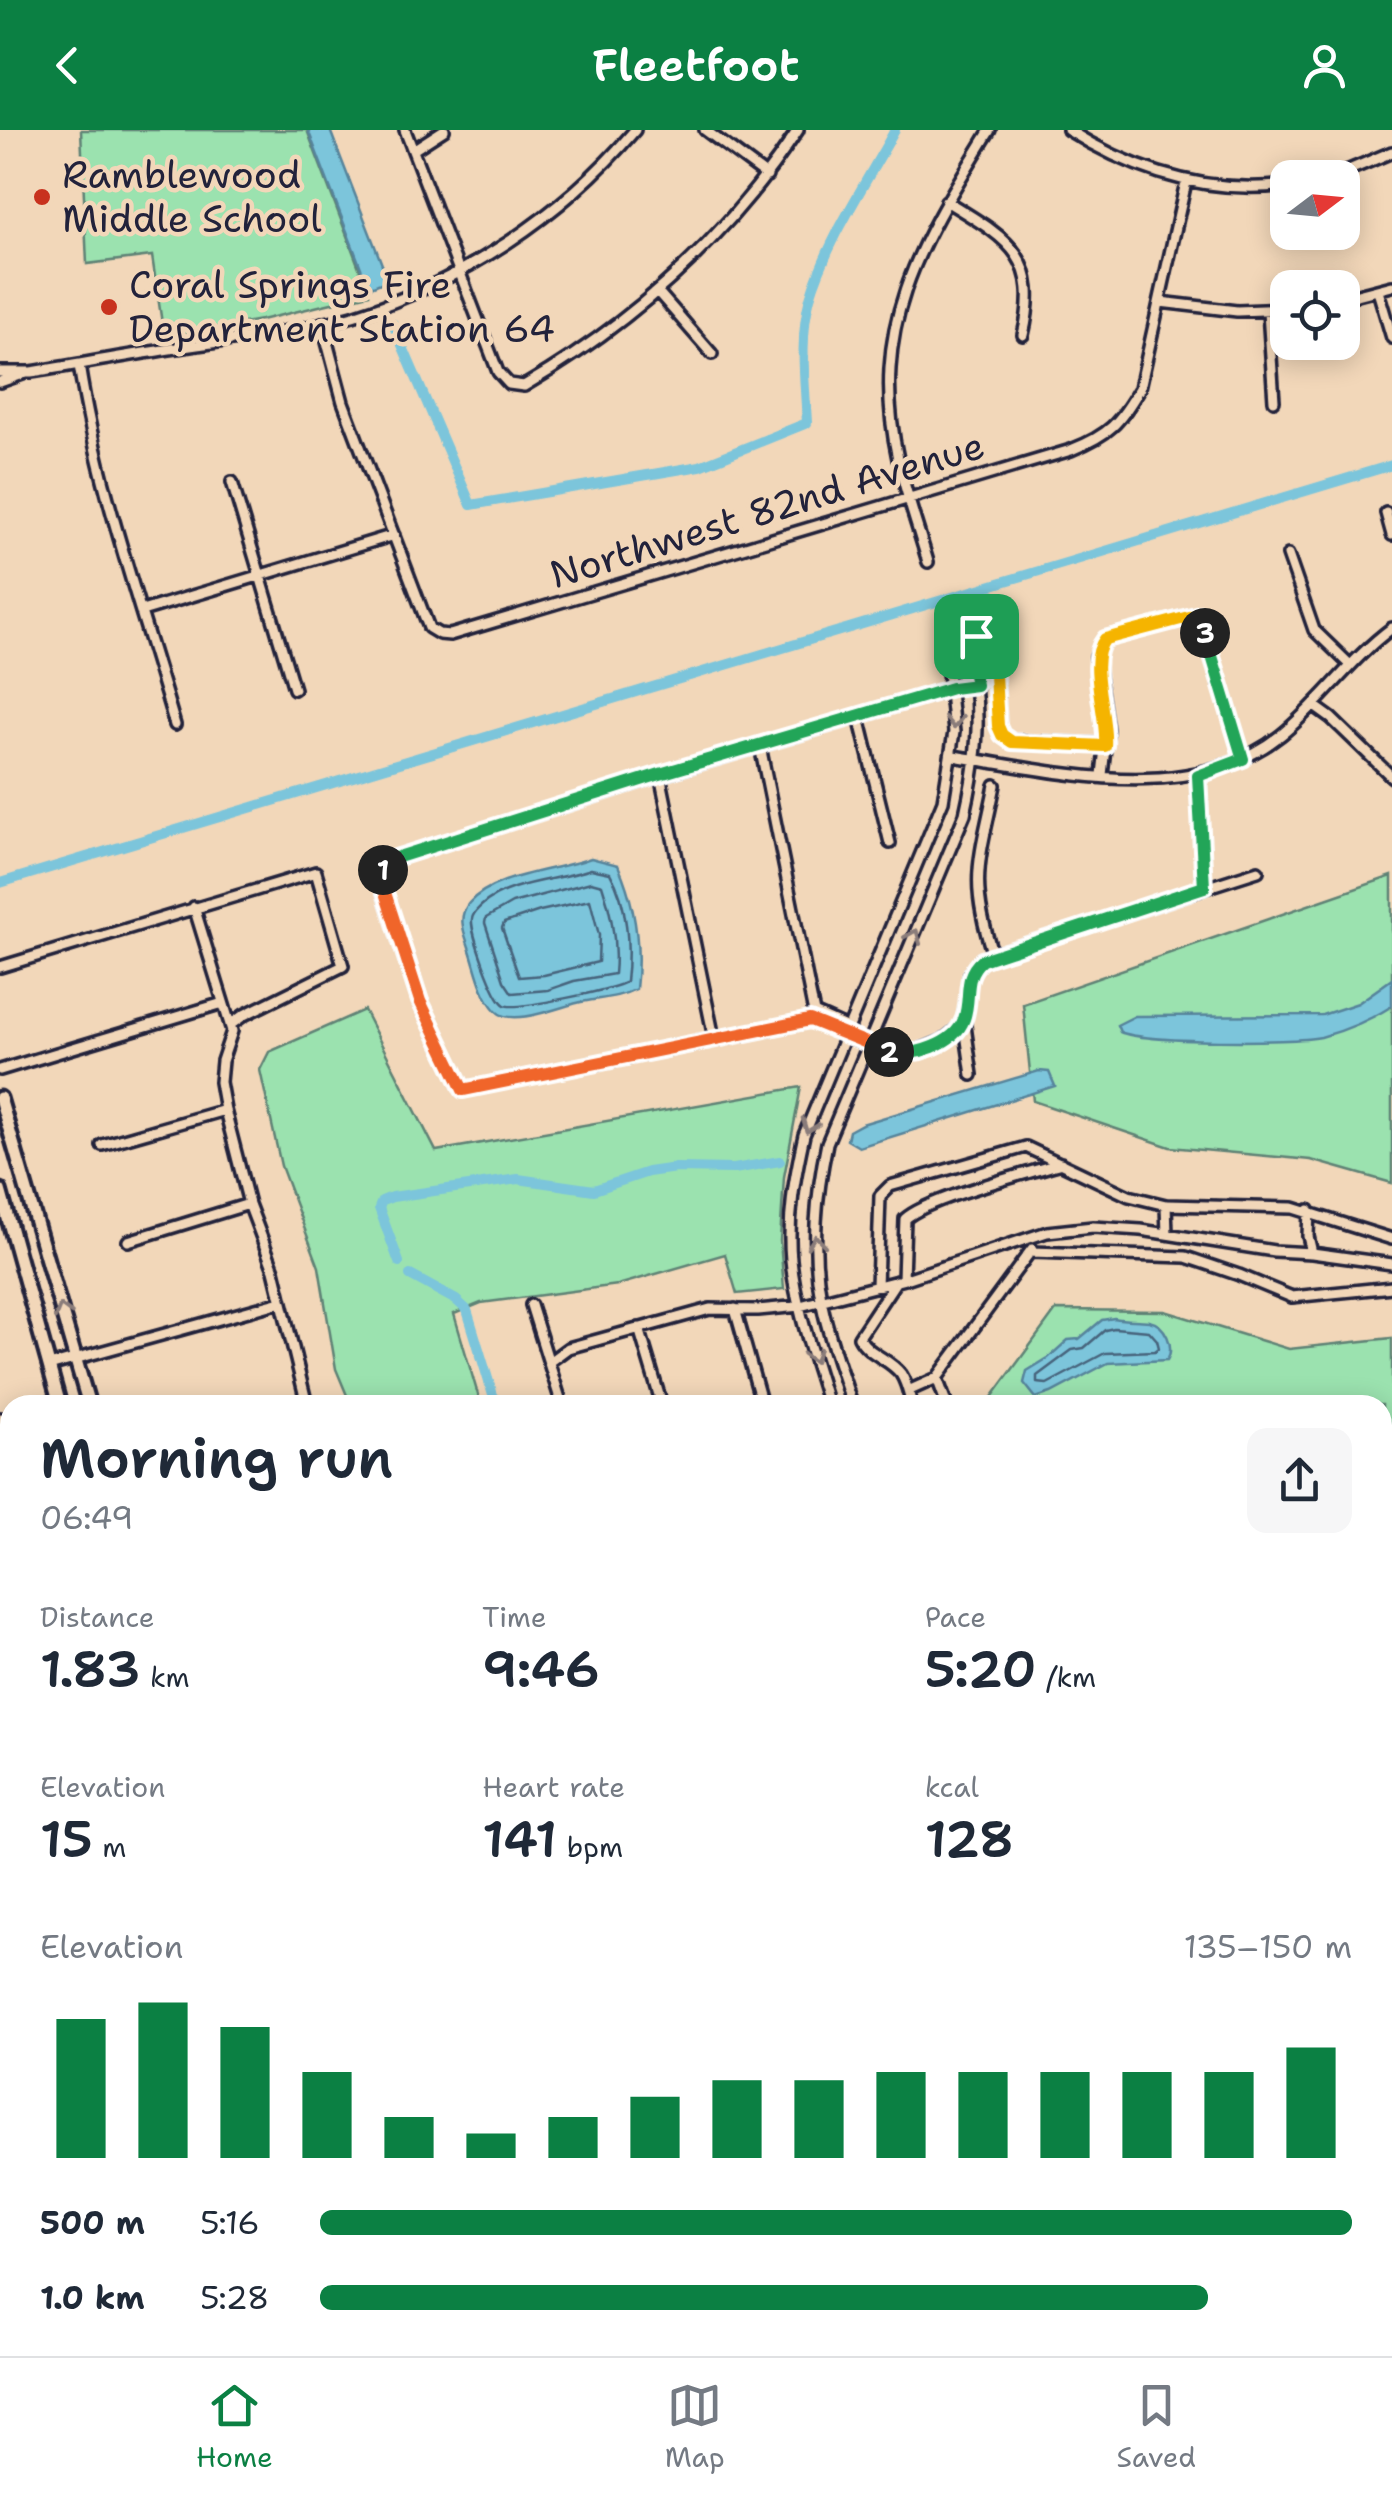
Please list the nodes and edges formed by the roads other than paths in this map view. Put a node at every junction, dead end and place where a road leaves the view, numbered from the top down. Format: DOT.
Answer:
graph roads {
  1 [pos="405,130"];
  2 [pos="444,130"];
  3 [pos="635,130"];
  4 [pos="705,130"];
  5 [pos="798,130"];
  6 [pos="990,130"];
  7 [pos="1068,130"];
  8 [pos="413,150"];
  9 [pos="1392,152"];
  10 [pos="1360,165"];
  11 [pos="768,176"];
  12 [pos="1186,182"];
  13 [pos="1270,186"];
  14 [pos="946,202"];
  15 [pos="460,272"];
  16 [pos="1392,286"];
  17 [pos="1378,291"];
  18 [pos="658,292"];
  19 [pos="1360,295"];
  20 [pos="1160,302"];
  21 [pos="1268,312"];
  22 [pos="322,323"];
  23 [pos="1022,335"];
  24 [pos="1392,338"];
  25 [pos="712,354"];
  26 [pos="79,365"];
  27 [pos="0,372"];
  28 [pos="31,372"];
  29 [pos="0,382"];
  30 [pos="1274,400"];
  31 [pos="232,482"];
  32 [pos="908,497"];
  33 [pos="1386,513"];
  34 [pos="394,535"];
  35 [pos="1392,535"];
  36 [pos="1288,555"];
  37 [pos="928,562"];
  38 [pos="261,575"];
  39 [pos="142,611"];
  40 [pos="1392,628"];
  41 [pos="968,644"];
  42 [pos="1349,664"];
  43 [pos="976,685"];
  44 [pos="952,688"];
  45 [pos="294,689"];
  46 [pos="1313,705"];
  47 [pos="860,717"];
  48 [pos="176,725"];
  49 [pos="760,746"];
  50 [pos="1105,746"];
  51 [pos="953,756"];
  52 [pos="1243,759"];
  53 [pos="977,760"];
  54 [pos="660,774"];
  55 [pos="1102,775"];
  56 [pos="1198,776"];
  57 [pos="1392,778"];
  58 [pos="994,786"];
  59 [pos="890,843"];
  60 [pos="1258,871"];
  61 [pos="1204,887"];
  62 [pos="194,907"];
  63 [pos="993,955"];
  64 [pos="0,966"];
  65 [pos="222,1003"];
  66 [pos="812,1016"];
  67 [pos="964,1019"];
  68 [pos="230,1025"];
  69 [pos="846,1032"];
  70 [pos="714,1038"];
  71 [pos="867,1044"];
  72 [pos="0,1070"];
  73 [pos="972,1074"];
  74 [pos="0,1098"];
  75 [pos="225,1110"];
  76 [pos="102,1145"];
  77 [pos="1061,1163"];
  78 [pos="0,1190"];
  79 [pos="249,1204"];
  80 [pos="1166,1205"];
  81 [pos="1309,1210"];
  82 [pos="1166,1234"];
  83 [pos="1035,1236"];
  84 [pos="1392,1238"];
  85 [pos="128,1241"];
  86 [pos="1031,1252"];
  87 [pos="1312,1253"];
  88 [pos="1392,1264"];
  89 [pos="900,1280"];
  90 [pos="876,1286"];
  91 [pos="1392,1287"];
  92 [pos="821,1301"];
  93 [pos="281,1302"];
  94 [pos="531,1305"];
  95 [pos="800,1306"];
  96 [pos="735,1308"];
  97 [pos="640,1328"];
  98 [pos="76,1358"];
  99 [pos="549,1362"];
  100 [pos="49,1366"];
  101 [pos="937,1378"];
  102 [pos="908,1391"];
  103 [pos="57,1395"];
  104 [pos="86,1395"];
  105 [pos="304,1395"];
  106 [pos="559,1395"];
  107 [pos="659,1395"];
  108 [pos="759,1395"];
  109 [pos="825,1395"];
  110 [pos="849,1395"];
  111 [pos="909,1395"];
  112 [pos="943,1395"];
  1 -- 8 [label="street"];
  2 -- 8 [label="street"];
  3 -- 15 [label="street"];
  4 -- 11 [label="street"];
  5 -- 11 [label="street"];
  6 -- 14 [label="street"];
  7 -- 12 [label="street"];
  8 -- 15 [label="street"];
  9 -- 10 [label="street"];
  11 -- 18 [label="street"];
  12 -- 13 [label="street"];
  12 -- 20 [label="street"];
  14 -- 23 [label="street"];
  14 -- 32 [label="street"];
  15 -- 18 [label="street"];
  15 -- 22 [label="street"];
  16 -- 17 [label="street"];
  17 -- 19 [label="street"];
  17 -- 24 [label="street"];
  18 -- 25 [label="street"];
  20 -- 21 [label="street"];
  20 -- 32 [label="street, Northwest 82nd Avenue"];
  21 -- 30 [label="street"];
  22 -- 26 [label="street"];
  22 -- 34 [label="street"];
  26 -- 28 [label="street"];
  26 -- 39 [label="street"];
  27 -- 28 [label="street"];
  28 -- 29 [label="street"];
  31 -- 38 [label="street"];
  32 -- 34 [label="street, Northwest 82nd Avenue"];
  32 -- 37 [label="street"];
  33 -- 35 [label="street"];
  34 -- 38 [label="street"];
  36 -- 42 [label="street"];
  38 -- 39 [label="street"];
  38 -- 45 [label="street"];
  39 -- 48 [label="street"];
  40 -- 42 [label="street"];
  41 -- 43 [label="street"];
  41 -- 44 [label="street"];
  41 -- 50 [label="street"];
  42 -- 46 [label="street"];
  43 -- 44 [label="street"];
  43 -- 53 [label="street"];
  44 -- 47 [label="street"];
  44 -- 51 [label="street, one-way"];
  46 -- 52 [label="street"];
  46 -- 57 [label="street"];
  47 -- 49 [label="street"];
  47 -- 59 [label="street"];
  49 -- 54 [label="street"];
  49 -- 66 [label="street"];
  50 -- 52 [label="street"];
  50 -- 55 [label="street"];
  51 -- 53 [label="street"];
  51 -- 69 [label="street"];
  52 -- 56 [label="street"];
  53 -- 55 [label="street"];
  71 -- 53 [label="street, one-way"];
  54 -- 70 [label="street"];
  54 -- 70 [label="street"];
  55 -- 56 [label="street"];
  56 -- 61 [label="street"];
  58 -- 63 [label="street"];
  60 -- 61 [label="street"];
  61 -- 63 [label="street"];
  62 -- 64 [label="street"];
  62 -- 65 [label="street"];
  62 -- 68 [label="street"];
  63 -- 67 [label="street"];
  65 -- 68 [label="street"];
  65 -- 72 [label="street"];
  66 -- 69 [label="street"];
  66 -- 70 [label="street"];
  67 -- 71 [label="street"];
  67 -- 73 [label="street"];
  68 -- 75 [label="street"];
  69 -- 71 [label="street"];
  69 -- 95 [label="street, one-way"];
  92 -- 71 [label="street, one-way"];
  98 -- 74 [label="main road, one-way"];
  75 -- 76 [label="street"];
  75 -- 79 [label="street"];
  77 -- 80 [label="street"];
  77 -- 89 [label="street"];
  77 -- 90 [label="street"];
  78 -- 100 [label="main road"];
  79 -- 85 [label="street"];
  79 -- 93 [label="street"];
  80 -- 81 [label="street"];
  80 -- 82 [label="street"];
  81 -- 84 [label="street"];
  81 -- 87 [label="street"];
  82 -- 83 [label="street"];
  82 -- 87 [label="street"];
  83 -- 86 [label="street"];
  83 -- 89 [label="street"];
  86 -- 91 [label="street"];
  86 -- 101 [label="street"];
  87 -- 88 [label="street"];
  89 -- 90 [label="street"];
  89 -- 102 [label="street"];
  90 -- 92 [label="street"];
  92 -- 95 [label="street"];
  92 -- 110 [label="street"];
  93 -- 98 [label="street"];
  93 -- 105 [label="street"];
  94 -- 99 [label="street"];
  95 -- 96 [label="street"];
  95 -- 109 [label="street, one-way"];
  96 -- 97 [label="street"];
  96 -- 108 [label="street"];
  97 -- 99 [label="street"];
  97 -- 107 [label="street"];
  98 -- 100 [label="street"];
  98 -- 104 [label="main road"];
  99 -- 106 [label="street"];
  100 -- 103 [label="main road"];
  101 -- 102 [label="street"];
  101 -- 112 [label="street"];
  102 -- 111 [label="street"];
}
